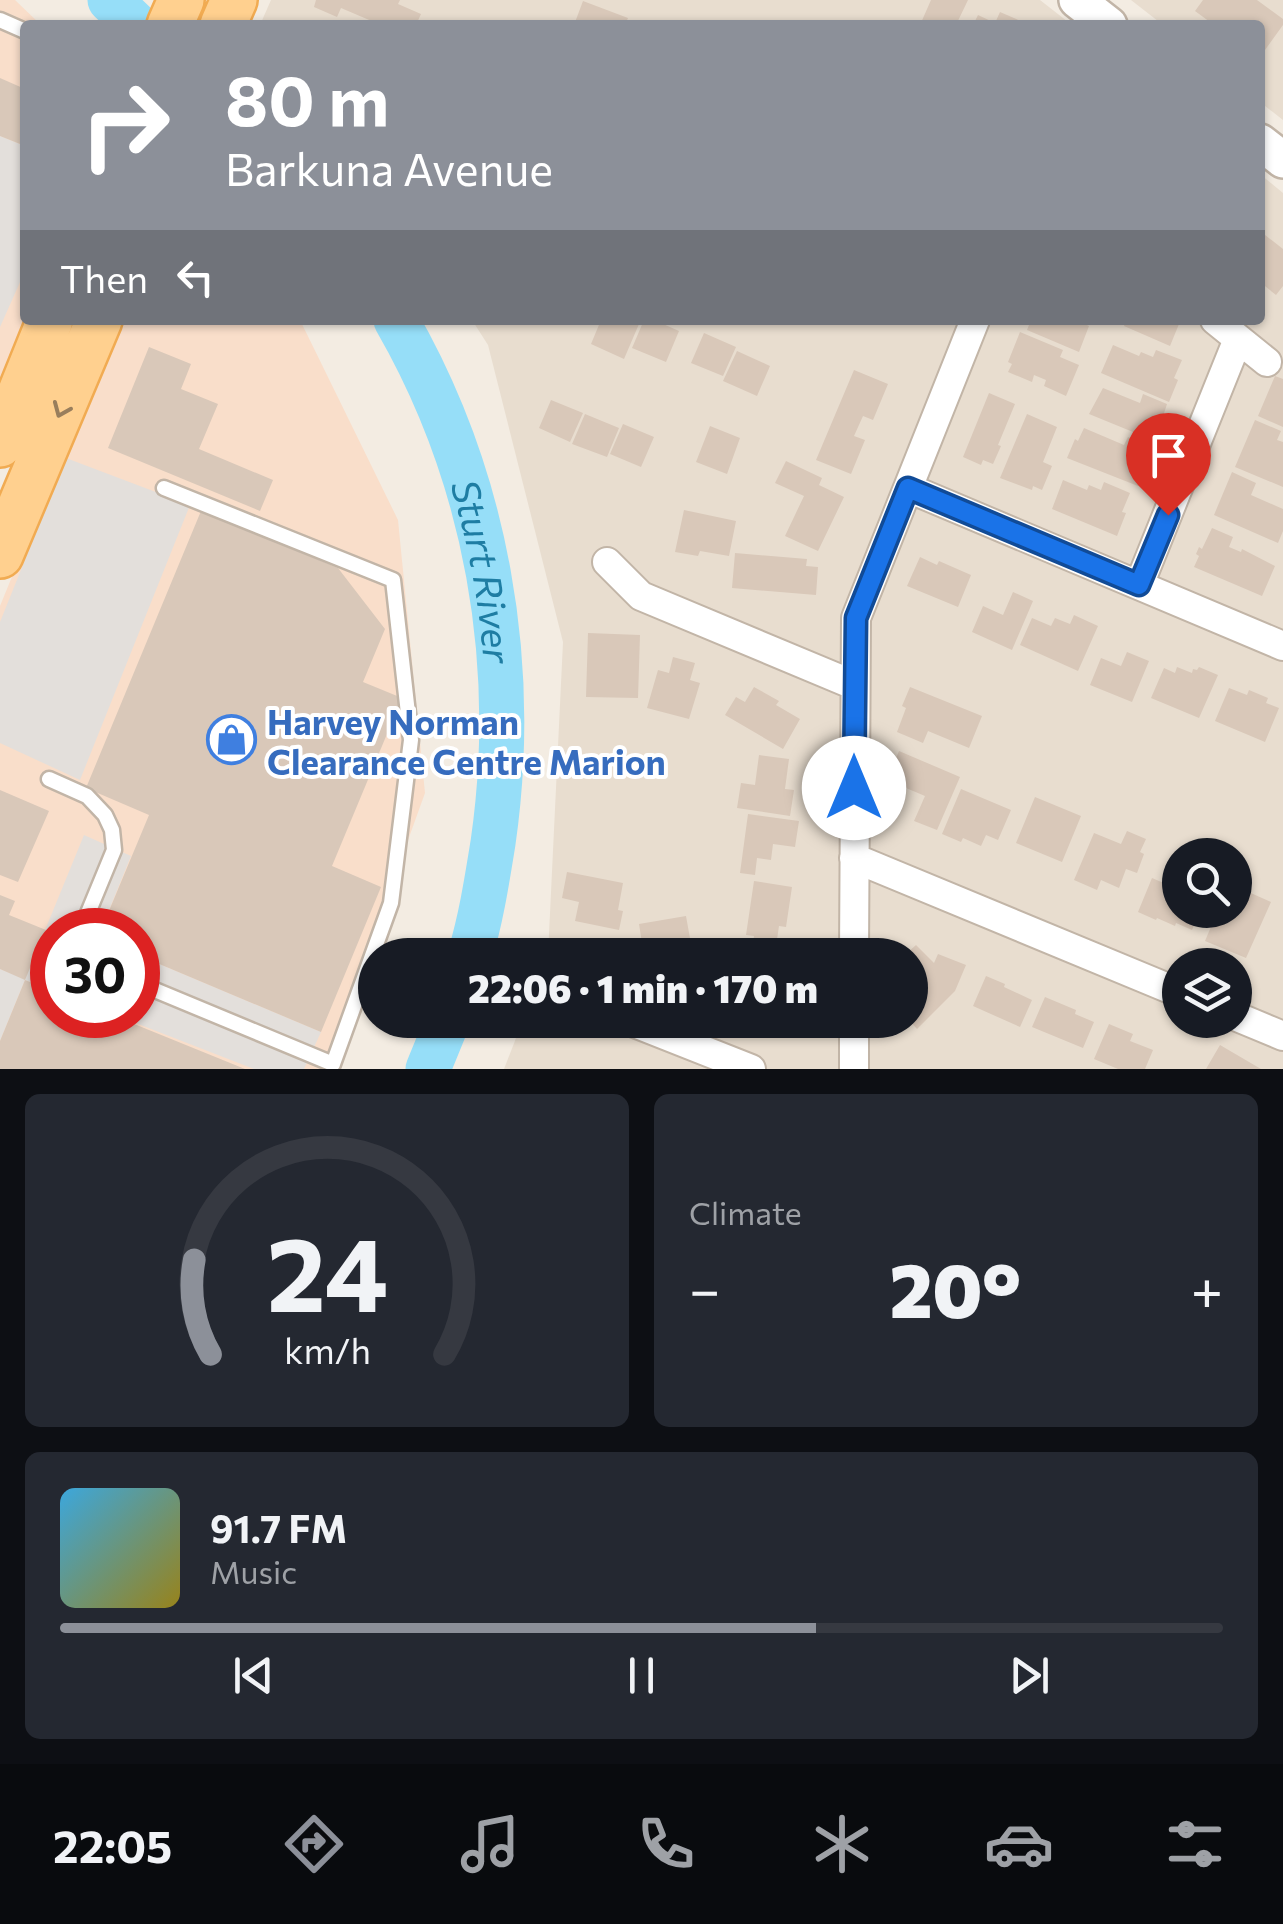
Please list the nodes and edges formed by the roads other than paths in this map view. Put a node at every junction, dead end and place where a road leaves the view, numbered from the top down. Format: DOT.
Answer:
graph roads {
  1 [pos="1077,0"];
  2 [pos="1102,20"];
  3 [pos="48,325"];
  4 [pos="97,325"];
  5 [pos="973,325"];
  6 [pos="1221,325"];
  7 [pos="1238,339"];
  8 [pos="1267,362"];
  9 [pos="0,444"];
  10 [pos="164,488"];
  11 [pos="908,488"];
  12 [pos="0,555"];
  13 [pos="607,562"];
  14 [pos="1139,585"];
  15 [pos="1283,646"];
  16 [pos="854,685"];
  17 [pos="49,779"];
  18 [pos="854,858"];
  19 [pos="91,908"];
  20 [pos="854,938"];
  21 [pos="1162,986"];
  22 [pos="160,992"];
  23 [pos="1252,1023"];
  24 [pos="1283,1036"];
  25 [pos="672,1038"];
  26 [pos="854,1038"];
  27 [pos="750,1069"];
  28 [pos="854,1069"];
  1 -- 2 [label="street"];
  3 -- 9 [label="main road"];
  4 -- 12 [label="main road, one-way"];
  5 -- 11 [label="street"];
  6 -- 7 [label="street"];
  7 -- 8 [label="street"];
  7 -- 14 [label="street"];
  10 -- 22 [label="lane"];
  11 -- 14 [label="street"];
  11 -- 16 [label="street"];
  13 -- 16 [label="street"];
  14 -- 15 [label="street"];
  16 -- 18 [label="street"];
  17 -- 19 [label="lane"];
  18 -- 20 [label="street"];
  18 -- 21 [label="street"];
  23 -- 24 [label="street"];
  25 -- 27 [label="street"];
  26 -- 28 [label="street"];
}
